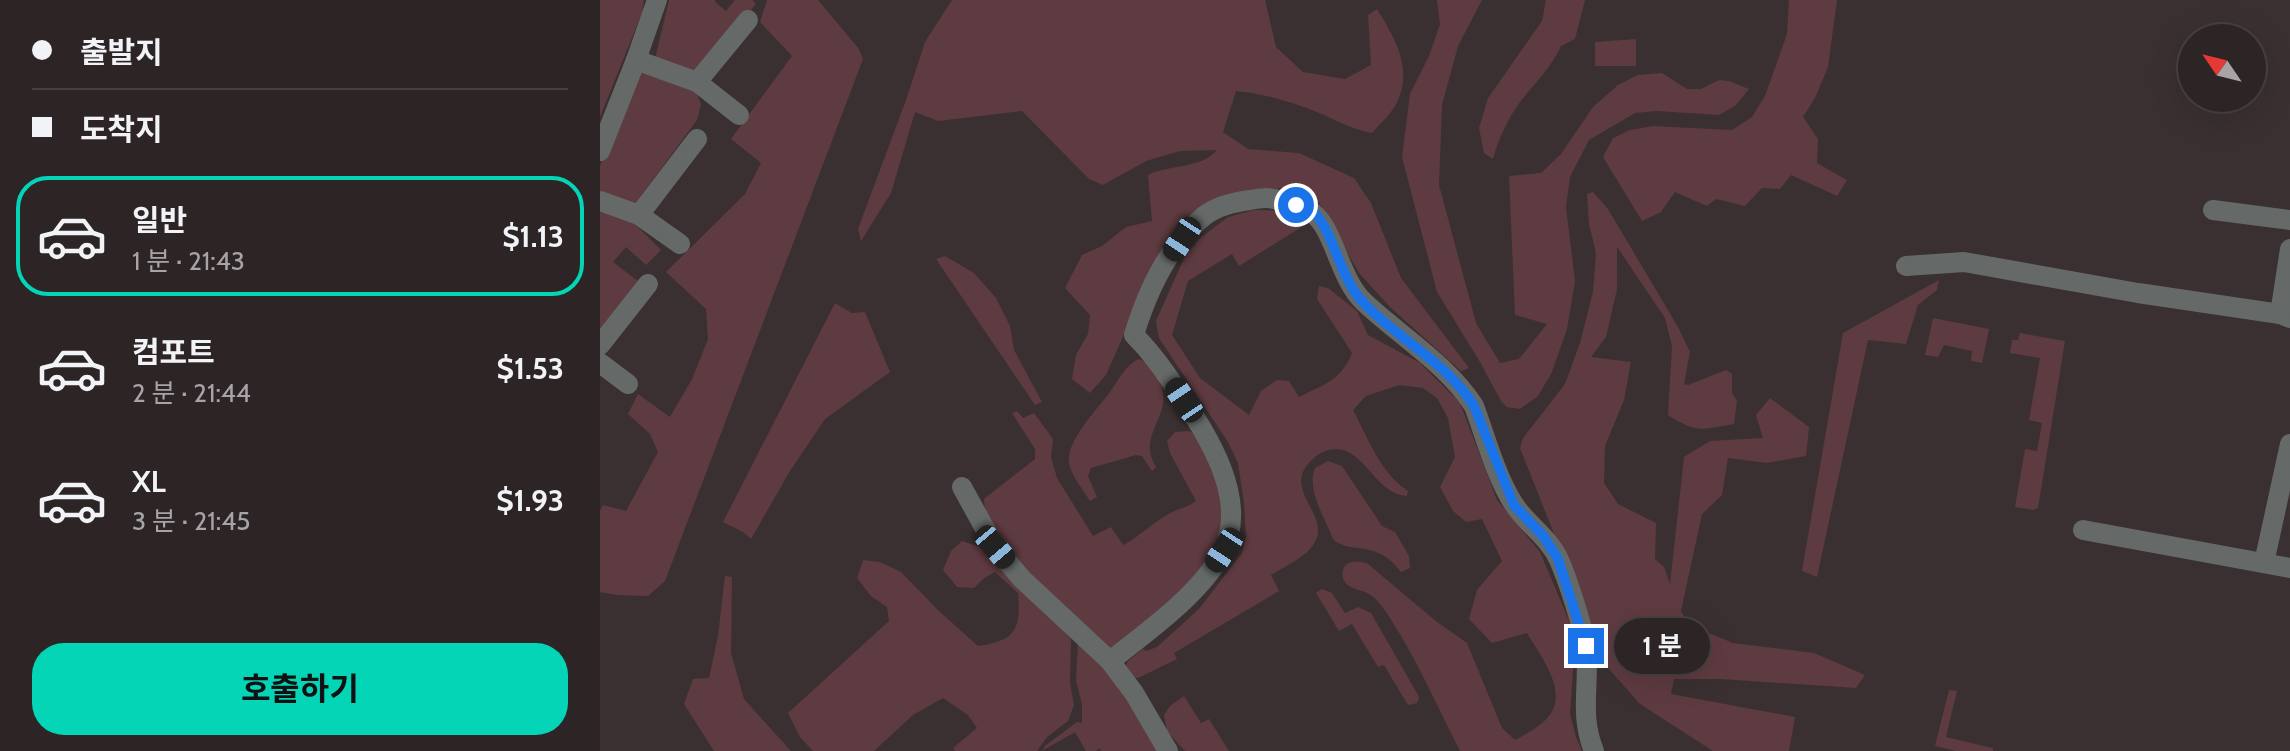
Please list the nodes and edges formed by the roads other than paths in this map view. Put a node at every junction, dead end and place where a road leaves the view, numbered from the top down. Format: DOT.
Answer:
graph roads {
  1 [pos="657,0"];
  2 [pos="748,20"];
  3 [pos="636,60"];
  4 [pos="697,82"];
  5 [pos="739,115"];
  6 [pos="697,139"];
  7 [pos="600,151"];
  8 [pos="600,201"];
  9 [pos="2213,210"];
  10 [pos="639,215"];
  11 [pos="2290,220"];
  12 [pos="680,244"];
  13 [pos="2290,249"];
  14 [pos="1906,266"];
  15 [pos="648,284"];
  16 [pos="2285,316"];
  17 [pos="600,345"];
  18 [pos="600,363"];
  19 [pos="628,384"];
  20 [pos="2290,444"];
  21 [pos="962,487"];
  22 [pos="2083,530"];
  23 [pos="2264,563"];
  24 [pos="2290,568"];
  25 [pos="1110,661"];
  26 [pos="1168,751"];
  27 [pos="1594,751"];
  1 -- 3 [label="street"];
  2 -- 4 [label="street"];
  3 -- 4 [label="street"];
  3 -- 7 [label="street"];
  4 -- 5 [label="street"];
  6 -- 10 [label="street"];
  8 -- 10 [label="street"];
  9 -- 11 [label="street"];
  10 -- 12 [label="street"];
  13 -- 16 [label="street"];
  14 -- 16 [label="street"];
  15 -- 17 [label="street"];
  18 -- 19 [label="street"];
  20 -- 23 [label="street"];
  21 -- 25 [label="street"];
  22 -- 23 [label="street"];
  23 -- 24 [label="street"];
  25 -- 26 [label="street"];
  25 -- 27 [label="street"];
}
